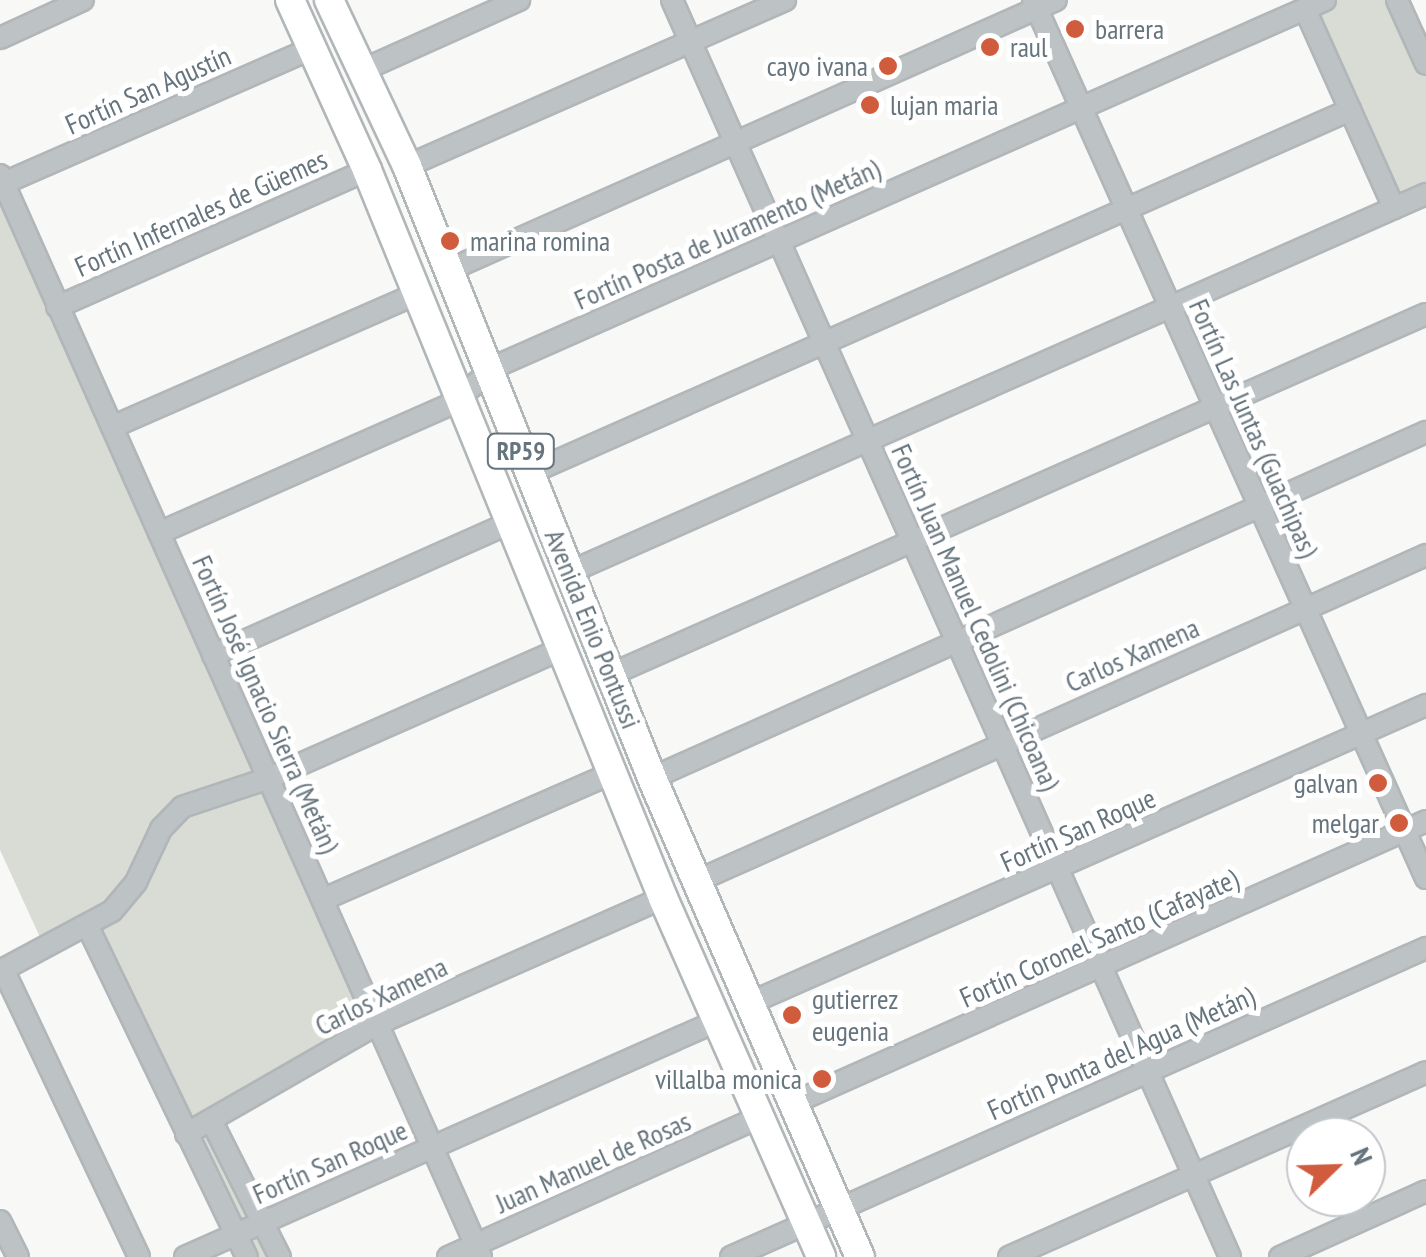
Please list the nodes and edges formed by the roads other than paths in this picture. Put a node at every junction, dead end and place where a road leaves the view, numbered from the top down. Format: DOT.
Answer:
graph roads {
  1 [pos="83,0"];
  2 [pos="290,0"];
  3 [pos="329,0"];
  4 [pos="519,0"];
  5 [pos="672,0"];
  6 [pos="785,0"];
  7 [pos="1326,0"];
  8 [pos="1397,0"];
  9 [pos="1042,3"];
  10 [pos="1305,9"];
  11 [pos="0,38"];
  12 [pos="691,41"];
  13 [pos="314,47"];
  14 [pos="1426,64"];
  15 [pos="364,70"];
  16 [pos="1081,108"];
  17 [pos="1350,110"];
  18 [pos="737,142"];
  19 [pos="407,166"];
  20 [pos="367,170"];
  21 [pos="2,179"];
  22 [pos="1426,194"];
  23 [pos="1394,208"];
  24 [pos="1126,210"];
  25 [pos="780,240"];
  26 [pos="449,270"];
  27 [pos="417,294"];
  28 [pos="58,306"];
  29 [pos="1170,308"];
  30 [pos="1426,314"];
  31 [pos="825,342"];
  32 [pos="488,372"];
  33 [pos="460,398"];
  34 [pos="1215,408"];
  35 [pos="112,427"];
  36 [pos="1426,432"];
  37 [pos="868,441"];
  38 [pos="530,473"];
  39 [pos="1260,506"];
  40 [pos="510,522"];
  41 [pos="159,533"];
  42 [pos="912,543"];
  43 [pos="1426,555"];
  44 [pos="570,572"];
  45 [pos="1306,608"];
  46 [pos="956,641"];
  47 [pos="560,649"];
  48 [pos="213,656"];
  49 [pos="612,674"];
  50 [pos="1426,704"];
  51 [pos="1361,733"];
  52 [pos="1001,744"];
  53 [pos="612,774"];
  54 [pos="270,778"];
  55 [pos="652,778"];
  56 [pos="1426,822"];
  57 [pos="1405,831"];
  58 [pos="1060,869"];
  59 [pos="1426,878"];
  60 [pos="696,881"];
  61 [pos="662,898"];
  62 [pos="324,899"];
  63 [pos="88,928"];
  64 [pos="1426,948"];
  65 [pos="1104,967"];
  66 [pos="2,970"];
  67 [pos="750,1003"];
  68 [pos="717,1021"];
  69 [pos="377,1024"];
  70 [pos="1148,1072"];
  71 [pos="1426,1072"];
  72 [pos="793,1104"];
  73 [pos="760,1118"];
  74 [pos="212,1122"];
  75 [pos="186,1134"];
  76 [pos="433,1147"];
  77 [pos="1195,1176"];
  78 [pos="1426,1191"];
  79 [pos="838,1208"];
  80 [pos="0,1221"];
  81 [pos="263,1222"];
  82 [pos="806,1223"];
  83 [pos="235,1234"];
  84 [pos="478,1251"];
  85 [pos="18,1257"];
  86 [pos="138,1257"];
  87 [pos="185,1257"];
  88 [pos="247,1257"];
  89 [pos="280,1257"];
  90 [pos="448,1257"];
  91 [pos="730,1257"];
  92 [pos="821,1257"];
  93 [pos="860,1257"];
  94 [pos="1009,1257"];
  95 [pos="1230,1257"];
  96 [pos="1280,1257"];
  1 -- 11 [label="street"];
  2 -- 13 [label="main road, Avenida Enio Pontussi / RP59"];
  3 -- 15 [label="main road, Avenida Enio Pontussi / RP59"];
  4 -- 15 [label="street"];
  5 -- 12 [label="street, Fortín Juan Manuel Cedolini (Chicoana)"];
  6 -- 12 [label="street"];
  7 -- 10 [label="street, Fortín Posta de Juramento (Metán)"];
  8 -- 14 [label="street"];
  9 -- 16 [label="street, Fortín Las Juntas (Guachipas)"];
  9 -- 18 [label="street"];
  10 -- 16 [label="street, Fortín Posta de Juramento (Metán)"];
  10 -- 17 [label="street"];
  12 -- 18 [label="street, Fortín Juan Manuel Cedolini (Chicoana)"];
  12 -- 19 [label="street"];
  13 -- 20 [label="main road, Avenida Enio Pontussi / RP59"];
  13 -- 21 [label="street, Fortín San Agustín"];
  15 -- 19 [label="main road, Avenida Enio Pontussi / RP59"];
  16 -- 24 [label="street, Fortín Las Juntas (Guachipas)"];
  16 -- 25 [label="street, Fortín Posta de Juramento (Metán)"];
  17 -- 23 [label="street"];
  17 -- 24 [label="street"];
  18 -- 25 [label="street, Fortín Juan Manuel Cedolini (Chicoana)"];
  18 -- 26 [label="street"];
  19 -- 26 [label="main road, Avenida Enio Pontussi / RP59"];
  20 -- 27 [label="main road, Avenida Enio Pontussi / RP59"];
  20 -- 28 [label="street, Fortín Infernales de Güemes"];
  21 -- 28 [label="street, Fortín José Ignacio Sierra (Metán)"];
  22 -- 23 [label="street"];
  23 -- 29 [label="street"];
  24 -- 29 [label="street, Fortín Las Juntas (Guachipas)"];
  24 -- 31 [label="street"];
  25 -- 31 [label="street, Fortín Juan Manuel Cedolini (Chicoana)"];
  25 -- 32 [label="street, Fortín Posta de Juramento (Metán)"];
  26 -- 32 [label="main road, Avenida Enio Pontussi / RP59"];
  27 -- 33 [label="main road, Avenida Enio Pontussi / RP59"];
  27 -- 35 [label="street"];
  28 -- 35 [label="street, Fortín José Ignacio Sierra (Metán)"];
  29 -- 34 [label="street, Fortín Las Juntas (Guachipas)"];
  29 -- 37 [label="street"];
  30 -- 34 [label="street"];
  31 -- 37 [label="street, Fortín Juan Manuel Cedolini (Chicoana)"];
  31 -- 38 [label="street"];
  32 -- 33 [label="street, Fortín Posta de Juramento (Metán)"];
  32 -- 38 [label="main road, Avenida Enio Pontussi / RP59"];
  33 -- 40 [label="main road, Avenida Enio Pontussi / RP59"];
  33 -- 41 [label="street, Fortín Posta de Juramento (Metán)"];
  34 -- 39 [label="street, Fortín Las Juntas (Guachipas)"];
  34 -- 42 [label="street"];
  35 -- 41 [label="street, Fortín José Ignacio Sierra (Metán)"];
  36 -- 39 [label="street"];
  37 -- 42 [label="street, Fortín Juan Manuel Cedolini (Chicoana)"];
  37 -- 44 [label="street"];
  38 -- 44 [label="main road, Avenida Enio Pontussi / RP59"];
  39 -- 45 [label="street, Fortín Las Juntas (Guachipas)"];
  39 -- 46 [label="street"];
  40 -- 47 [label="main road, Avenida Enio Pontussi / RP59"];
  40 -- 48 [label="street"];
  41 -- 48 [label="street, Fortín José Ignacio Sierra (Metán)"];
  42 -- 46 [label="street, Fortín Juan Manuel Cedolini (Chicoana)"];
  42 -- 49 [label="street"];
  43 -- 45 [label="street, Carlos Xamena"];
  44 -- 49 [label="main road, Avenida Enio Pontussi / RP59"];
  45 -- 51 [label="street, Fortín Las Juntas (Guachipas)"];
  45 -- 52 [label="street, Carlos Xamena"];
  46 -- 52 [label="street, Fortín Juan Manuel Cedolini (Chicoana)"];
  46 -- 55 [label="street"];
  47 -- 53 [label="main road, Avenida Enio Pontussi / RP59"];
  47 -- 54 [label="street"];
  48 -- 54 [label="street, Fortín José Ignacio Sierra (Metán)"];
  49 -- 55 [label="main road, Avenida Enio Pontussi / RP59"];
  50 -- 51 [label="street, Fortín San Roque"];
  51 -- 57 [label="street, Fortín Las Juntas (Guachipas)"];
  51 -- 58 [label="street, Fortín San Roque"];
  52 -- 58 [label="street, Fortín Juan Manuel Cedolini (Chicoana)"];
  52 -- 60 [label="street, Carlos Xamena"];
  53 -- 61 [label="main road, Avenida Enio Pontussi / RP59"];
  53 -- 62 [label="street"];
  54 -- 62 [label="street, Fortín José Ignacio Sierra (Metán)"];
  54 -- 63 [label="street"];
  55 -- 60 [label="main road, Avenida Enio Pontussi / RP59"];
  56 -- 57 [label="street, Fortín Coronel Santo (Cafayate)"];
  57 -- 59 [label="street, Fortín Las Juntas (Guachipas)"];
  57 -- 65 [label="street, Fortín Coronel Santo (Cafayate)"];
  58 -- 65 [label="street, Fortín Juan Manuel Cedolini (Chicoana)"];
  58 -- 67 [label="street, Fortín San Roque"];
  60 -- 67 [label="main road, Avenida Enio Pontussi / RP59"];
  61 -- 68 [label="main road, Avenida Enio Pontussi / RP59"];
  61 -- 69 [label="street, Carlos Xamena"];
  62 -- 69 [label="street, Fortín José Ignacio Sierra (Metán)"];
  63 -- 66 [label="street"];
  63 -- 75 [label="street"];
  64 -- 70 [label="street, Fortín Punta del Agua (Metán)"];
  65 -- 70 [label="street, Fortín Juan Manuel Cedolini (Chicoana)"];
  65 -- 72 [label="street, Fortín Coronel Santo (Cafayate)"];
  66 -- 86 [label="street"];
  67 -- 72 [label="main road, Avenida Enio Pontussi / RP59"];
  68 -- 73 [label="main road, Avenida Enio Pontussi / RP59"];
  68 -- 76 [label="street, Fortín San Roque"];
  69 -- 74 [label="street, Carlos Xamena"];
  69 -- 76 [label="street, Fortín José Ignacio Sierra (Metán)"];
  70 -- 77 [label="street, Fortín Juan Manuel Cedolini (Chicoana)"];
  70 -- 79 [label="street, Fortín Punta del Agua (Metán)"];
  71 -- 77 [label="street"];
  72 -- 79 [label="main road, Avenida Enio Pontussi / RP59"];
  73 -- 82 [label="main road, Avenida Enio Pontussi / RP59"];
  73 -- 84 [label="street, Juan Manuel de Rosas"];
  74 -- 75 [label="street, Carlos Xamena"];
  74 -- 81 [label="street"];
  75 -- 83 [label="street"];
  76 -- 81 [label="street, Fortín San Roque"];
  76 -- 84 [label="street, Fortín José Ignacio Sierra (Metán)"];
  77 -- 94 [label="street"];
  77 -- 95 [label="street, Fortín Juan Manuel Cedolini (Chicoana)"];
  78 -- 96 [label="street"];
  79 -- 82 [label="street, Fortín Punta del Agua (Metán)"];
  79 -- 93 [label="main road, Avenida Enio Pontussi / RP59"];
  80 -- 85 [label="street"];
  81 -- 83 [label="street, Fortín San Roque"];
  81 -- 89 [label="street"];
  82 -- 91 [label="street, Fortín Punta del Agua (Metán)"];
  82 -- 92 [label="main road, Avenida Enio Pontussi / RP59"];
  83 -- 87 [label="street, Fortín San Roque"];
  83 -- 88 [label="street"];
  84 -- 90 [label="street, Juan Manuel de Rosas"];
}
